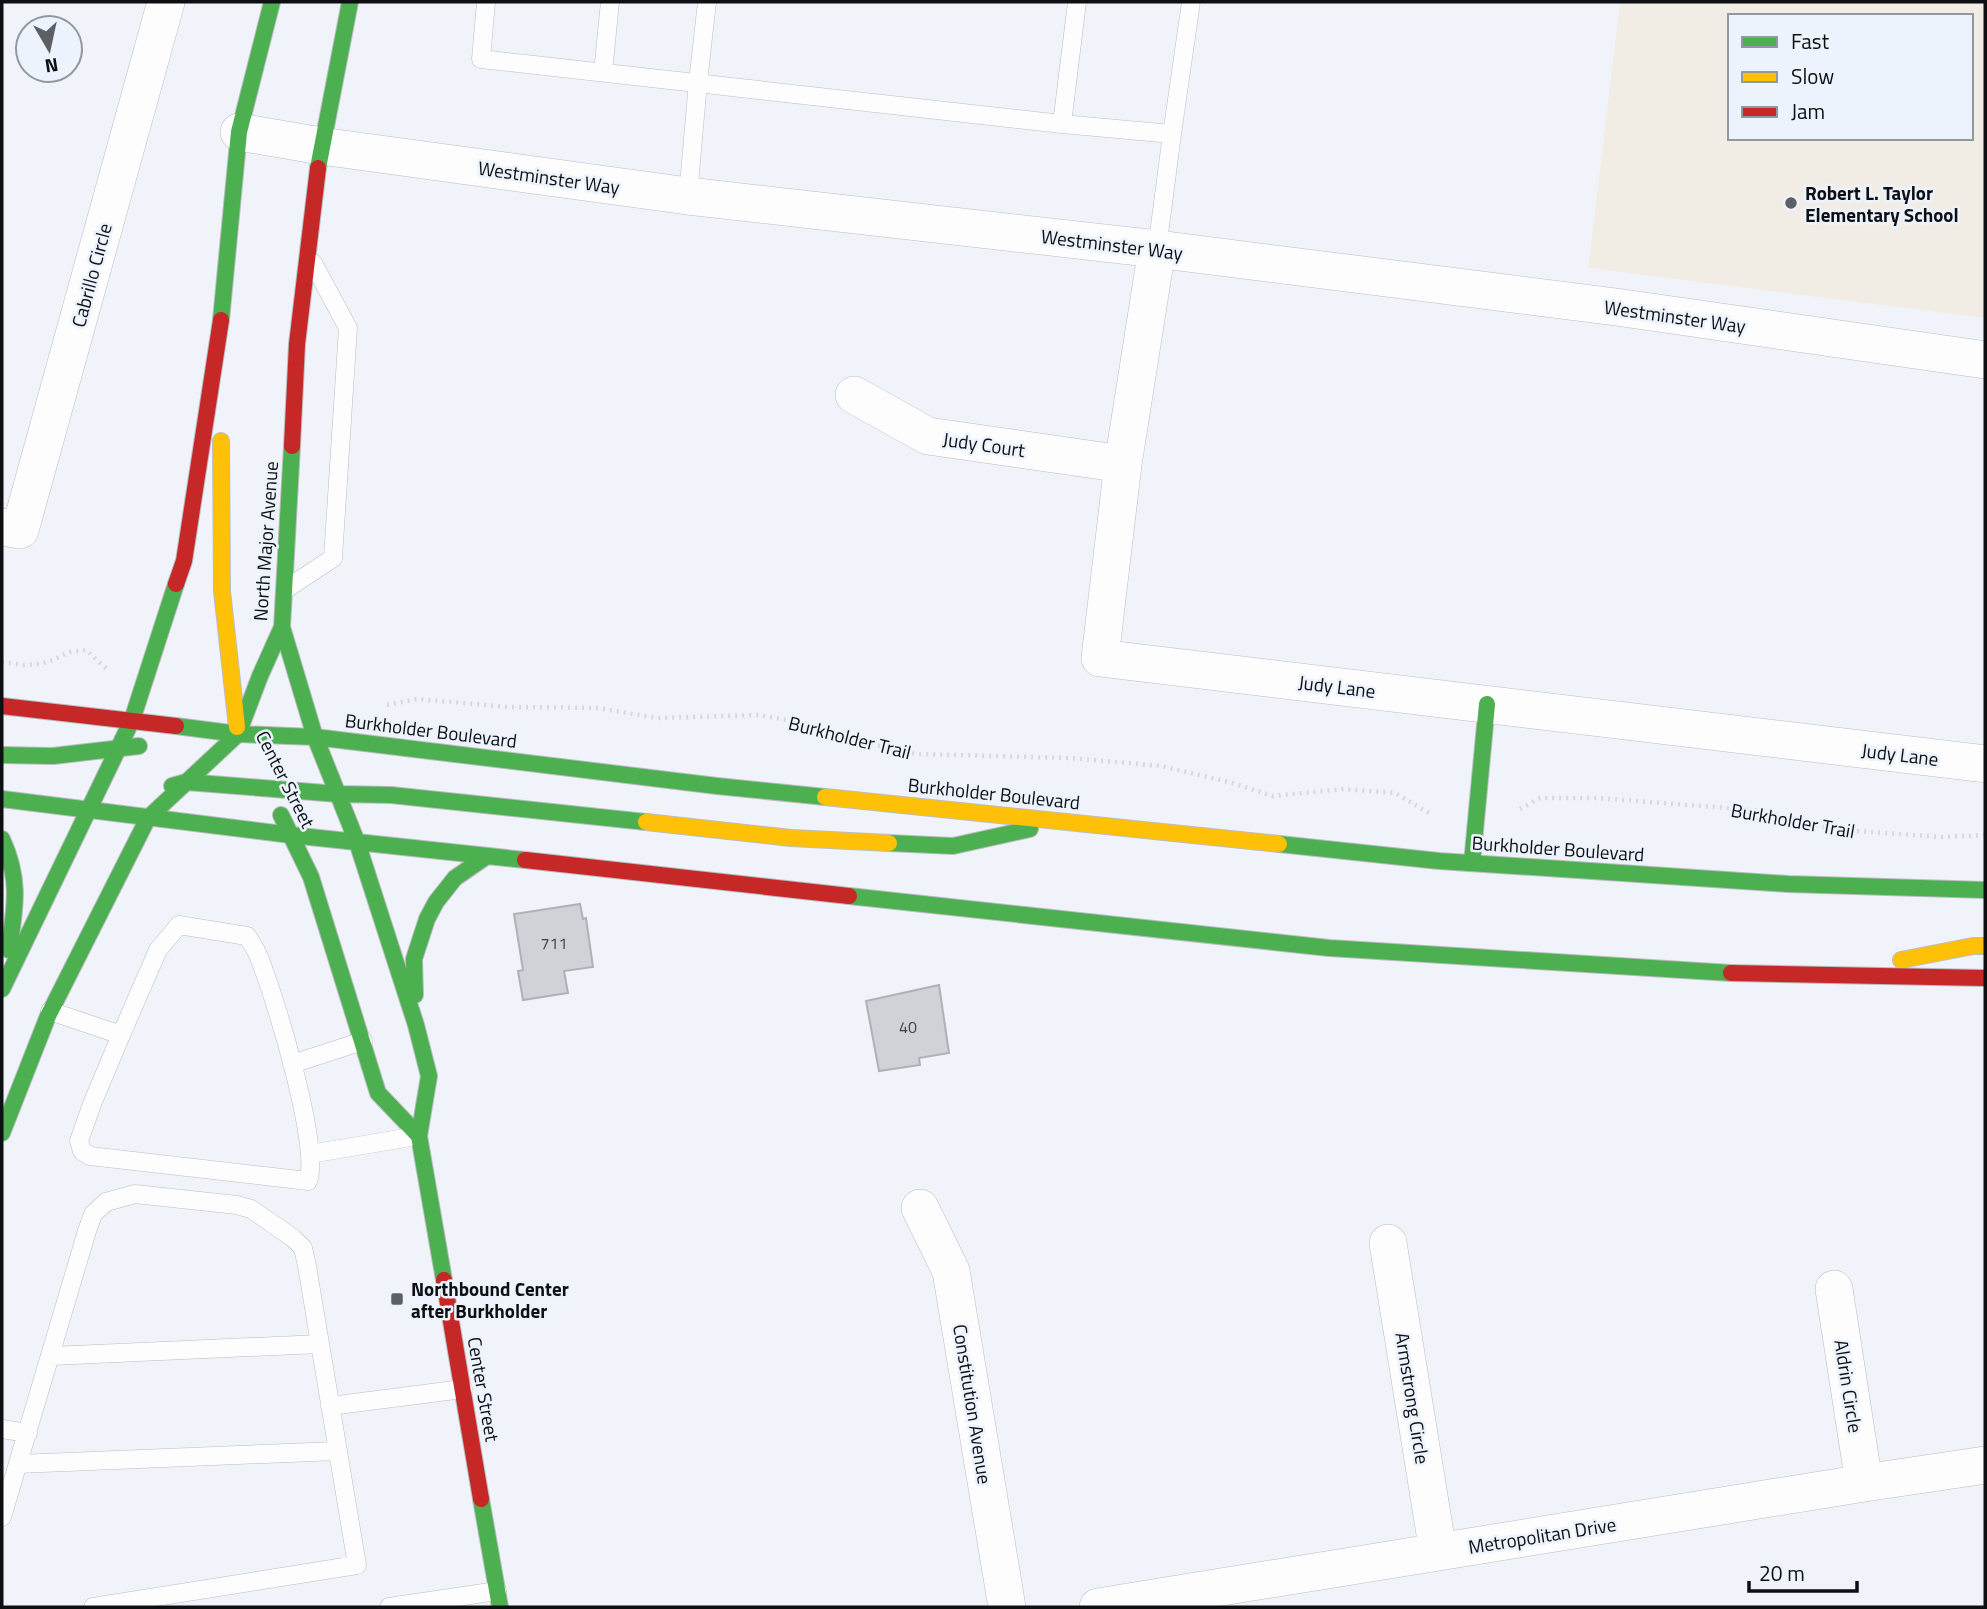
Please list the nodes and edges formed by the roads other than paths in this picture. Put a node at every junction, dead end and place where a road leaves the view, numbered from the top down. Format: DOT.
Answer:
graph roads {
  1 [pos="166,2"];
  2 [pos="272,2"];
  3 [pos="350,2"];
  4 [pos="486,2"];
  5 [pos="610,2"];
  6 [pos="707,2"];
  7 [pos="1077,2"];
  8 [pos="1191,2"];
  9 [pos="603,72"];
  10 [pos="698,82"];
  11 [pos="1062,124"];
  12 [pos="239,132"];
  13 [pos="1172,134"];
  14 [pos="321,146"];
  15 [pos="688,196"];
  16 [pos="1157,249"];
  17 [pos="307,252"];
  18 [pos="220,329"];
  19 [pos="1985,360"];
  20 [pos="854,396"];
  21 [pos="1123,464"];
  22 [pos="2,527"];
  23 [pos="283,592"];
  24 [pos="282,626"];
  25 [pos="1487,704"];
  26 [pos="2,706"];
  27 [pos="132,720"];
  28 [pos="238,734"];
  29 [pos="315,737"];
  30 [pos="118,748"];
  31 [pos="2,755"];
  32 [pos="250,755"];
  33 [pos="1985,764"];
  34 [pos="186,782"];
  35 [pos="264,782"];
  36 [pos="149,793"];
  37 [pos="338,794"];
  38 [pos="2,799"];
  39 [pos="125,800"];
  40 [pos="89,811"];
  41 [pos="148,818"];
  42 [pos="1063,822"];
  43 [pos="291,835"];
  44 [pos="2,839"];
  45 [pos="357,842"];
  46 [pos="486,856"];
  47 [pos="1472,863"];
  48 [pos="1985,890"];
  49 [pos="1985,946"];
  50 [pos="1830,974"];
  51 [pos="1985,978"];
  52 [pos="4,984"];
  53 [pos="50,1011"];
  54 [pos="416,1025"];
  55 [pos="121,1035"];
  56 [pos="363,1041"];
  57 [pos="292,1064"];
  58 [pos="2,1133"];
  59 [pos="419,1136"];
  60 [pos="310,1154"];
  61 [pos="920,1208"];
  62 [pos="1388,1243"];
  63 [pos="1833,1289"];
  64 [pos="320,1344"];
  65 [pos="51,1356"];
  66 [pos="463,1389"];
  67 [pos="330,1406"];
  68 [pos="2,1429"];
  69 [pos="28,1433"];
  70 [pos="337,1451"];
  71 [pos="18,1464"];
  72 [pos="1985,1465"];
  73 [pos="1864,1483"];
  74 [pos="2,1517"];
  75 [pos="1438,1552"];
  76 [pos="499,1599"];
  77 [pos="93,1607"];
  78 [pos="388,1607"];
  79 [pos="1007,1607"];
  80 [pos="1098,1607"];
  1 -- 22 [label="street, Cabrillo Circle"];
  2 -- 12 [label="main road"];
  3 -- 14 [label="main road, North Major Avenue"];
  4 -- 9 [label="lane"];
  5 -- 9 [label="lane"];
  6 -- 10 [label="lane"];
  7 -- 11 [label="lane"];
  8 -- 13 [label="lane"];
  9 -- 10 [label="lane"];
  10 -- 11 [label="lane"];
  10 -- 15 [label="lane"];
  11 -- 13 [label="lane"];
  12 -- 14 [label="street, Westminster Way"];
  12 -- 18 [label="main road"];
  13 -- 16 [label="lane"];
  14 -- 15 [label="street, Westminster Way"];
  14 -- 17 [label="main road, North Major Avenue"];
  15 -- 16 [label="street, Westminster Way"];
  16 -- 19 [label="street, Westminster Way"];
  16 -- 21 [label="street, Judy Lane"];
  17 -- 23 [label="main road, North Major Avenue"];
  17 -- 23 [label="lane"];
  18 -- 27 [label="main road"];
  18 -- 28 [label="main road, Center Street"];
  20 -- 21 [label="street, Judy Court"];
  21 -- 25 [label="street, Judy Lane"];
  23 -- 24 [label="main road, North Major Avenue"];
  24 -- 28 [label="main road, North Major Avenue"];
  24 -- 29 [label="main road, Center Street"];
  25 -- 33 [label="street, Judy Lane"];
  25 -- 47 [label="main road"];
  26 -- 27 [label="main road, Burkholder Boulevard"];
  27 -- 28 [label="main road, Burkholder Boulevard"];
  27 -- 30 [label="main road"];
  28 -- 29 [label="main road, Burkholder Boulevard"];
  28 -- 30 [label="main road"];
  28 -- 32 [label="main road, Center Street"];
  28 -- 34 [label="main road, North Major Avenue"];
  29 -- 37 [label="main road, Center Street"];
  29 -- 42 [label="main road, Burkholder Boulevard"];
  30 -- 31 [label="main road"];
  30 -- 40 [label="main road"];
  34 -- 35 [label="main road"];
  34 -- 36 [label="main road"];
  34 -- 41 [label="main road, North Major Avenue"];
  35 -- 37 [label="main road"];
  35 -- 43 [label="main road, Center Street"];
  37 -- 42 [label="main road"];
  37 -- 45 [label="main road, Center Street"];
  38 -- 40 [label="main road"];
  39 -- 40 [label="main road"];
  40 -- 41 [label="main road"];
  40 -- 52 [label="main road"];
  41 -- 43 [label="main road"];
  41 -- 53 [label="main road, North Major Avenue"];
  42 -- 47 [label="main road, Burkholder Boulevard"];
  43 -- 45 [label="main road"];
  43 -- 56 [label="main road, Center Street"];
  44 -- 52 [label="main road"];
  45 -- 46 [label="main road"];
  45 -- 54 [label="main road, Center Street"];
  46 -- 50 [label="main road"];
  46 -- 54 [label="main road"];
  47 -- 48 [label="main road, Burkholder Boulevard"];
  49 -- 50 [label="main road"];
  50 -- 51 [label="main road"];
  53 -- 55 [label="lane"];
  53 -- 58 [label="main road, North Major Avenue"];
  54 -- 59 [label="main road, Center Street"];
  55 -- 57 [label="lane"];
  55 -- 60 [label="lane"];
  56 -- 57 [label="lane"];
  56 -- 59 [label="main road, Center Street"];
  57 -- 60 [label="lane"];
  59 -- 60 [label="lane"];
  59 -- 66 [label="main road, Center Street"];
  61 -- 79 [label="street, Constitution Avenue"];
  62 -- 75 [label="street, Armstrong Circle"];
  63 -- 73 [label="street, Aldrin Circle"];
  64 -- 65 [label="lane"];
  64 -- 65 [label="lane"];
  64 -- 67 [label="lane"];
  65 -- 69 [label="lane"];
  66 -- 67 [label="lane"];
  66 -- 76 [label="main road, Center Street"];
  67 -- 70 [label="lane"];
  68 -- 69 [label="lane"];
  69 -- 71 [label="lane"];
  70 -- 71 [label="lane"];
  70 -- 77 [label="lane"];
  71 -- 74 [label="lane"];
  72 -- 73 [label="street, Metropolitan Drive"];
  73 -- 75 [label="street, Metropolitan Drive"];
  75 -- 80 [label="street, Metropolitan Drive"];
  76 -- 78 [label="lane"];
}
